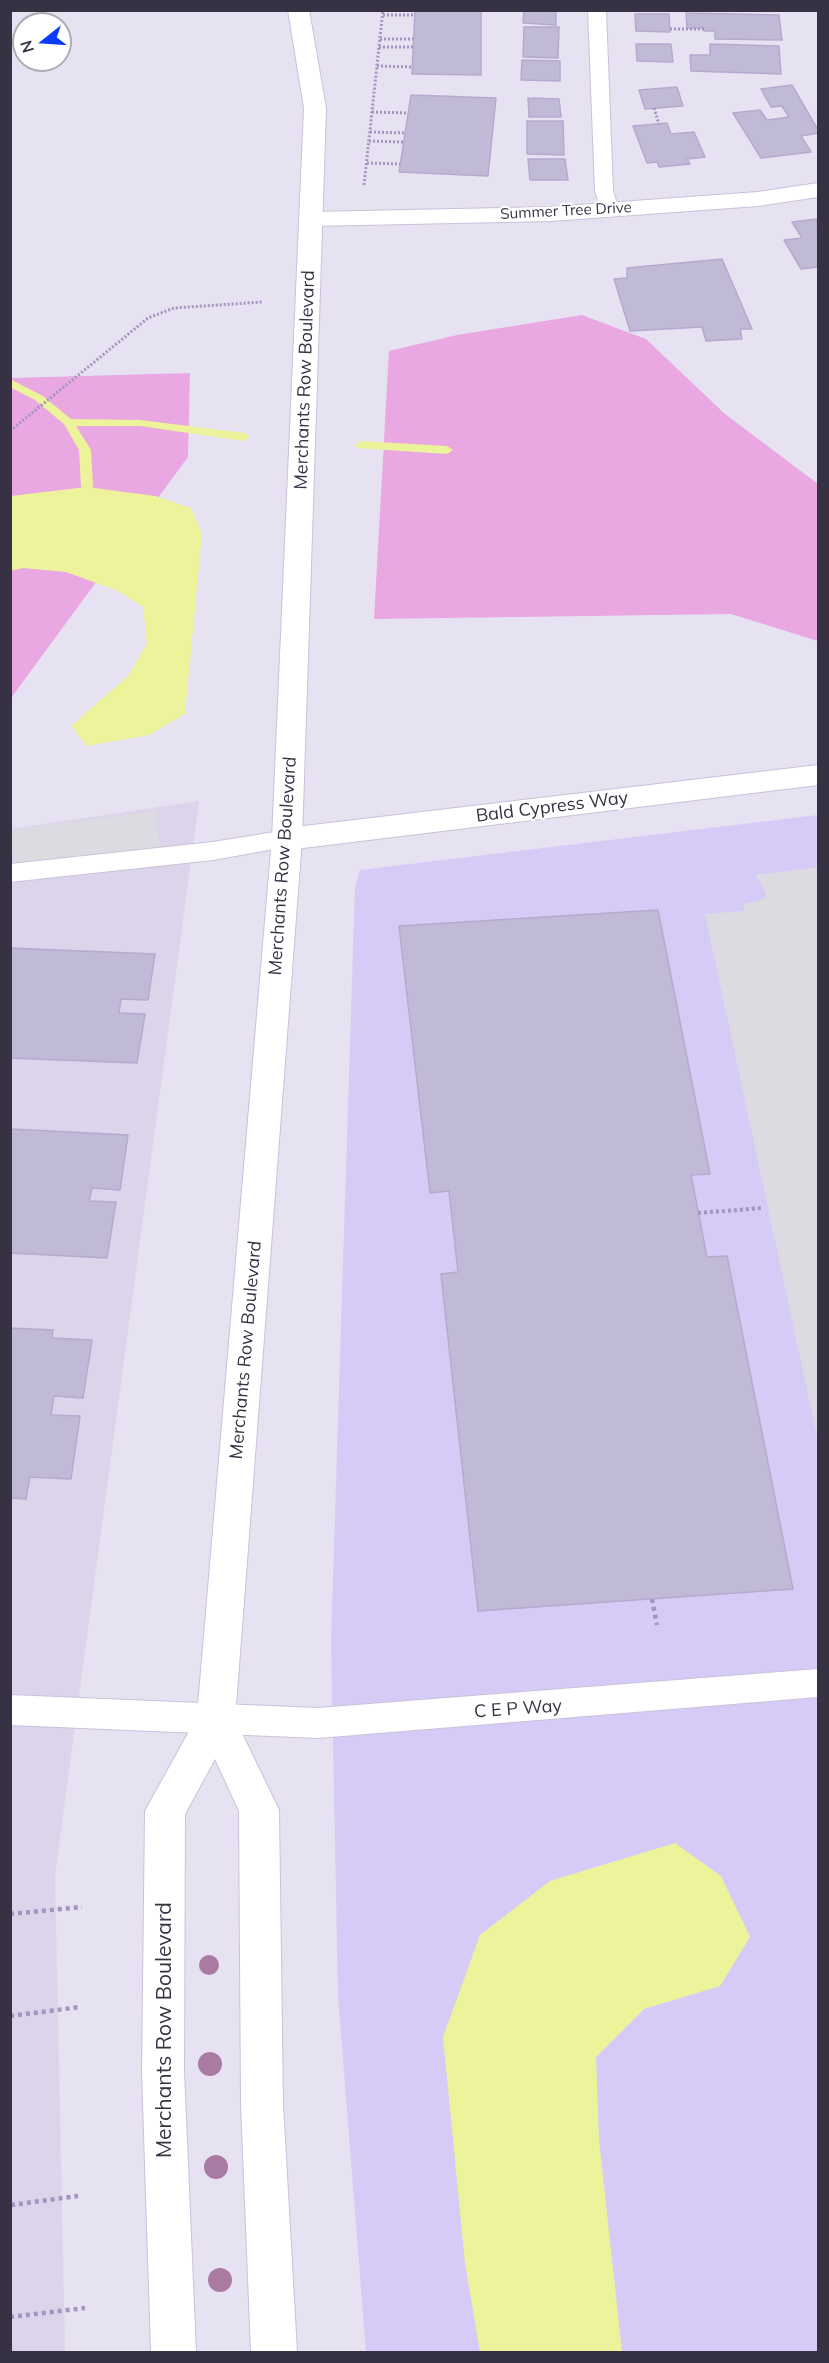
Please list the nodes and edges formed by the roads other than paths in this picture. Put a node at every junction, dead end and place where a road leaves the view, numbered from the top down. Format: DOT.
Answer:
graph roads {
  1 [pos="298,10"];
  2 [pos="597,10"];
  3 [pos="819,190"];
  4 [pos="609,210"];
  5 [pos="312,219"];
  6 [pos="819,775"];
  7 [pos="287,839"];
  8 [pos="10,873"];
  9 [pos="819,1683"];
  10 [pos="10,1710"];
  11 [pos="216,1720"];
  12 [pos="173,2352"];
  13 [pos="274,2352"];
  1 -- 5 [label="street, Merchants Row Boulevard"];
  2 -- 4 [label="lane"];
  3 -- 4 [label="street, Summer Tree Drive"];
  4 -- 5 [label="street, Summer Tree Drive"];
  5 -- 7 [label="street, Merchants Row Boulevard"];
  6 -- 7 [label="street, Bald Cypress Way"];
  7 -- 8 [label="lane"];
  7 -- 11 [label="street, Merchants Row Boulevard"];
  9 -- 11 [label="lane, C E P Way"];
  10 -- 11 [label="lane, C E P Way"];
  11 -- 12 [label="street, Merchants Row Boulevard"];
  11 -- 13 [label="street"];
}
